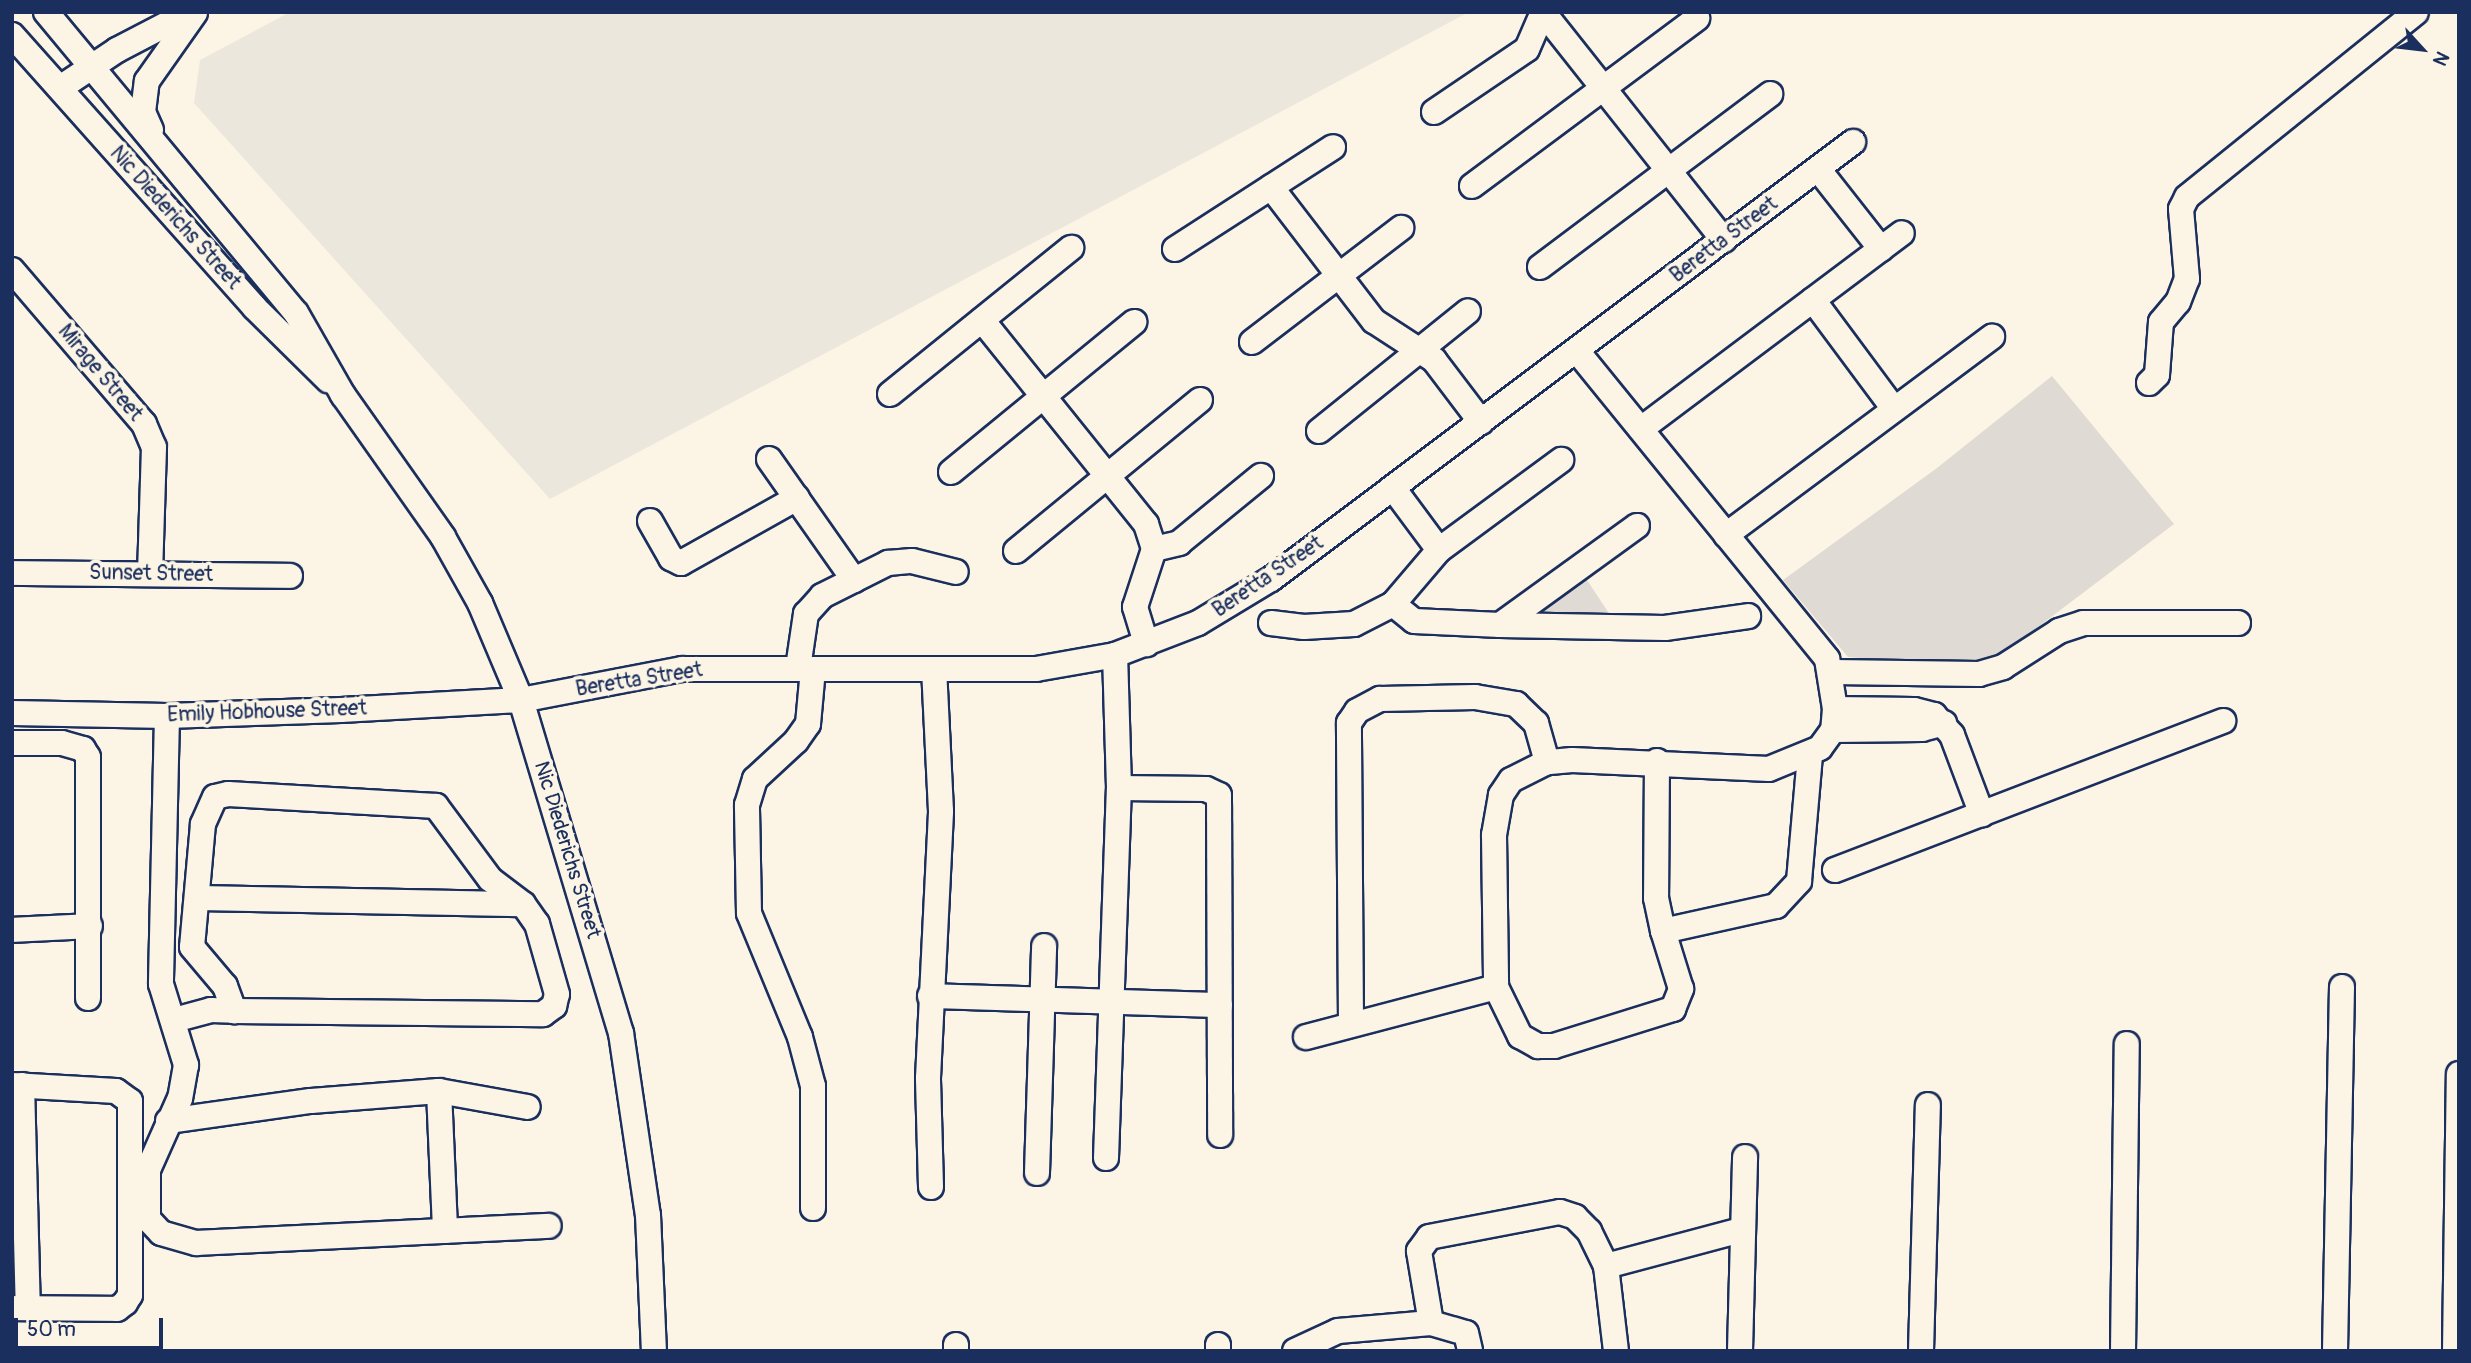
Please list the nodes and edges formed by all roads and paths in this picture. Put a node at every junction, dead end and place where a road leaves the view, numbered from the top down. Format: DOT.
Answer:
graph roads {
  1 [pos="46,12"];
  2 [pos="190,12"];
  3 [pos="196,12"];
  4 [pos="1543,12"];
  5 [pos="2416,12"];
  6 [pos="1697,18"];
  7 [pos="12,35"];
  8 [pos="92,64"];
  9 [pos="1603,85"];
  10 [pos="60,88"];
  11 [pos="1770,94"];
  12 [pos="1434,112"];
  13 [pos="156,141"];
  14 [pos="1853,142"];
  15 [pos="1333,147"];
  16 [pos="1818,169"];
  17 [pos="1670,170"];
  18 [pos="1472,186"];
  19 [pos="1270,187"];
  20 [pos="1401,228"];
  21 [pos="1902,233"];
  22 [pos="1724,240"];
  23 [pos="1071,248"];
  24 [pos="1175,249"];
  25 [pos="1881,249"];
  26 [pos="1540,267"];
  27 [pos="12,270"];
  28 [pos="1338,275"];
  29 [pos="1813,300"];
  30 [pos="1468,311"];
  31 [pos="982,320"];
  32 [pos="1134,322"];
  33 [pos="1992,337"];
  34 [pos="1252,342"];
  35 [pos="1419,350"];
  36 [pos="1577,351"];
  37 [pos="2149,383"];
  38 [pos="890,394"];
  39 [pos="343,395"];
  40 [pos="1043,397"];
  41 [pos="1200,400"];
  42 [pos="1894,410"];
  43 [pos="1482,422"];
  44 [pos="1641,429"];
  45 [pos="1319,431"];
  46 [pos="769,459"];
  47 [pos="1561,460"];
  48 [pos="951,472"];
  49 [pos="1261,476"];
  50 [pos="1107,477"];
  51 [pos="1393,488"];
  52 [pos="797,498"];
  53 [pos="650,521"];
  54 [pos="1637,526"];
  55 [pos="1726,535"];
  56 [pos="1154,549"];
  57 [pos="1438,550"];
  58 [pos="1016,551"];
  59 [pos="956,572"];
  60 [pos="12,573"];
  61 [pos="150,573"];
  62 [pos="289,576"];
  63 [pos="854,580"];
  64 [pos="1392,604"];
  65 [pos="1748,616"];
  66 [pos="1271,622"];
  67 [pos="2238,623"];
  68 [pos="1500,625"];
  69 [pos="1146,644"];
  70 [pos="1115,655"];
  71 [pos="806,669"];
  72 [pos="934,670"];
  73 [pos="1833,672"];
  74 [pos="521,700"];
  75 [pos="12,713"];
  76 [pos="167,716"];
  77 [pos="1834,720"];
  78 [pos="2223,721"];
  79 [pos="12,743"];
  80 [pos="1810,754"];
  81 [pos="1657,761"];
  82 [pos="1548,762"];
  83 [pos="1119,788"];
  84 [pos="1982,815"];
  85 [pos="1835,870"];
  86 [pos="198,898"];
  87 [pos="523,904"];
  88 [pos="90,926"];
  89 [pos="12,930"];
  90 [pos="1663,931"];
  91 [pos="1044,946"];
  92 [pos="1496,987"];
  93 [pos="2342,987"];
  94 [pos="930,996"];
  95 [pos="88,998"];
  96 [pos="1042,1002"];
  97 [pos="1111,1004"];
  98 [pos="1220,1005"];
  99 [pos="234,1011"];
  100 [pos="174,1020"];
  101 [pos="1351,1023"];
  102 [pos="1306,1037"];
  103 [pos="2127,1044"];
  104 [pos="2459,1074"];
  105 [pos="17,1085"];
  106 [pos="439,1091"];
  107 [pos="1928,1105"];
  108 [pos="528,1107"];
  109 [pos="168,1121"];
  110 [pos="1220,1135"];
  111 [pos="1745,1157"];
  112 [pos="1106,1158"];
  113 [pos="1037,1173"];
  114 [pos="931,1187"];
  115 [pos="813,1208"];
  116 [pos="549,1226"];
  117 [pos="1741,1230"];
  118 [pos="444,1231"];
  119 [pos="1606,1266"];
  120 [pos="20,1308"];
  121 [pos="1431,1322"];
  122 [pos="654,1351"];
  123 [pos="1295,1351"];
  124 [pos="1470,1351"];
  125 [pos="1616,1351"];
  126 [pos="1740,1351"];
  127 [pos="1921,1351"];
  128 [pos="2123,1351"];
  129 [pos="2335,1351"];
  130 [pos="2455,1351"];
  1 -- 8 [label="street, Nic Diederichs Street"];
  2 -- 8 [label="street"];
  3 -- 13 [label="street"];
  4 -- 9 [label="street"];
  4 -- 12 [label="street"];
  5 -- 37 [label="street"];
  6 -- 9 [label="street"];
  7 -- 10 [label="street, Nic Diederichs Street"];
  8 -- 10 [label="street"];
  8 -- 13 [label="street, Nic Diederichs Street"];
  9 -- 17 [label="street"];
  9 -- 18 [label="street"];
  10 -- 39 [label="street, Nic Diederichs Street"];
  11 -- 17 [label="street"];
  13 -- 39 [label="street, Nic Diederichs Street"];
  14 -- 16 [label="street, Beretta Street"];
  15 -- 19 [label="street"];
  16 -- 22 [label="street, Beretta Street"];
  16 -- 25 [label="street"];
  17 -- 22 [label="street"];
  17 -- 26 [label="street"];
  19 -- 24 [label="street"];
  19 -- 28 [label="street"];
  20 -- 28 [label="street"];
  21 -- 25 [label="street"];
  22 -- 36 [label="street, Beretta Street"];
  23 -- 31 [label="street"];
  25 -- 29 [label="street"];
  27 -- 61 [label="street, Mirage Street"];
  28 -- 34 [label="street"];
  28 -- 35 [label="street"];
  29 -- 42 [label="street"];
  29 -- 44 [label="street"];
  30 -- 35 [label="street"];
  31 -- 38 [label="street"];
  31 -- 40 [label="street"];
  32 -- 40 [label="street"];
  33 -- 42 [label="street"];
  35 -- 43 [label="street"];
  35 -- 45 [label="street"];
  36 -- 43 [label="street, Beretta Street"];
  36 -- 44 [label="street"];
  39 -- 74 [label="street, Nic Diederichs Street"];
  40 -- 48 [label="street"];
  40 -- 50 [label="street"];
  41 -- 50 [label="street"];
  42 -- 55 [label="street"];
  43 -- 51 [label="street, Beretta Street"];
  44 -- 55 [label="street"];
  46 -- 52 [label="street"];
  47 -- 57 [label="street"];
  49 -- 56 [label="street"];
  50 -- 56 [label="street"];
  50 -- 58 [label="street"];
  51 -- 57 [label="street"];
  51 -- 69 [label="street, Beretta Street"];
  52 -- 53 [label="street"];
  52 -- 63 [label="street"];
  54 -- 68 [label="street"];
  55 -- 73 [label="street"];
  56 -- 69 [label="street"];
  57 -- 64 [label="street"];
  59 -- 63 [label="street"];
  60 -- 61 [label="street, Sunset Street"];
  61 -- 62 [label="street, Sunset Street"];
  63 -- 71 [label="street"];
  64 -- 66 [label="street"];
  64 -- 68 [label="street"];
  65 -- 68 [label="street"];
  67 -- 73 [label="street"];
  69 -- 70 [label="street, Beretta Street"];
  70 -- 72 [label="street, Beretta Street"];
  70 -- 83 [label="street"];
  71 -- 72 [label="street, Beretta Street"];
  71 -- 74 [label="street, Beretta Street"];
  71 -- 115 [label="street"];
  72 -- 94 [label="street"];
  73 -- 77 [label="street"];
  74 -- 76 [label="street, Emily Hobhouse Street"];
  74 -- 122 [label="street, Nic Diederichs Street"];
  75 -- 76 [label="street, Emily Hobhouse Street"];
  76 -- 100 [label="street"];
  77 -- 80 [label="street"];
  77 -- 84 [label="street"];
  78 -- 84 [label="street"];
  79 -- 88 [label="street"];
  80 -- 81 [label="street"];
  80 -- 90 [label="street"];
  81 -- 82 [label="street"];
  81 -- 90 [label="street"];
  82 -- 92 [label="street"];
  82 -- 101 [label="street"];
  83 -- 97 [label="street"];
  83 -- 98 [label="street"];
  84 -- 85 [label="street"];
  86 -- 87 [label="street"];
  86 -- 87 [label="street"];
  86 -- 99 [label="street"];
  87 -- 99 [label="street"];
  88 -- 89 [label="street"];
  88 -- 95 [label="street"];
  90 -- 92 [label="street"];
  91 -- 96 [label="street"];
  92 -- 101 [label="street"];
  93 -- 129 [label="street"];
  94 -- 96 [label="street"];
  94 -- 114 [label="street"];
  96 -- 97 [label="street"];
  96 -- 113 [label="street"];
  97 -- 98 [label="street"];
  97 -- 112 [label="street"];
  98 -- 110 [label="street"];
  99 -- 100 [label="street"];
  100 -- 109 [label="street"];
  101 -- 102 [label="street"];
  103 -- 128 [label="street"];
  104 -- 130 [label="street"];
  105 -- 120 [label="street"];
  105 -- 120 [label="street"];
  106 -- 108 [label="street"];
  106 -- 109 [label="street"];
  106 -- 118 [label="street"];
  107 -- 127 [label="street"];
  109 -- 118 [label="street"];
  111 -- 117 [label="street"];
  116 -- 118 [label="street"];
  117 -- 119 [label="street"];
  117 -- 126 [label="street"];
  119 -- 121 [label="street"];
  119 -- 125 [label="street"];
  121 -- 123 [label="street"];
  121 -- 124 [label="street"];
}
